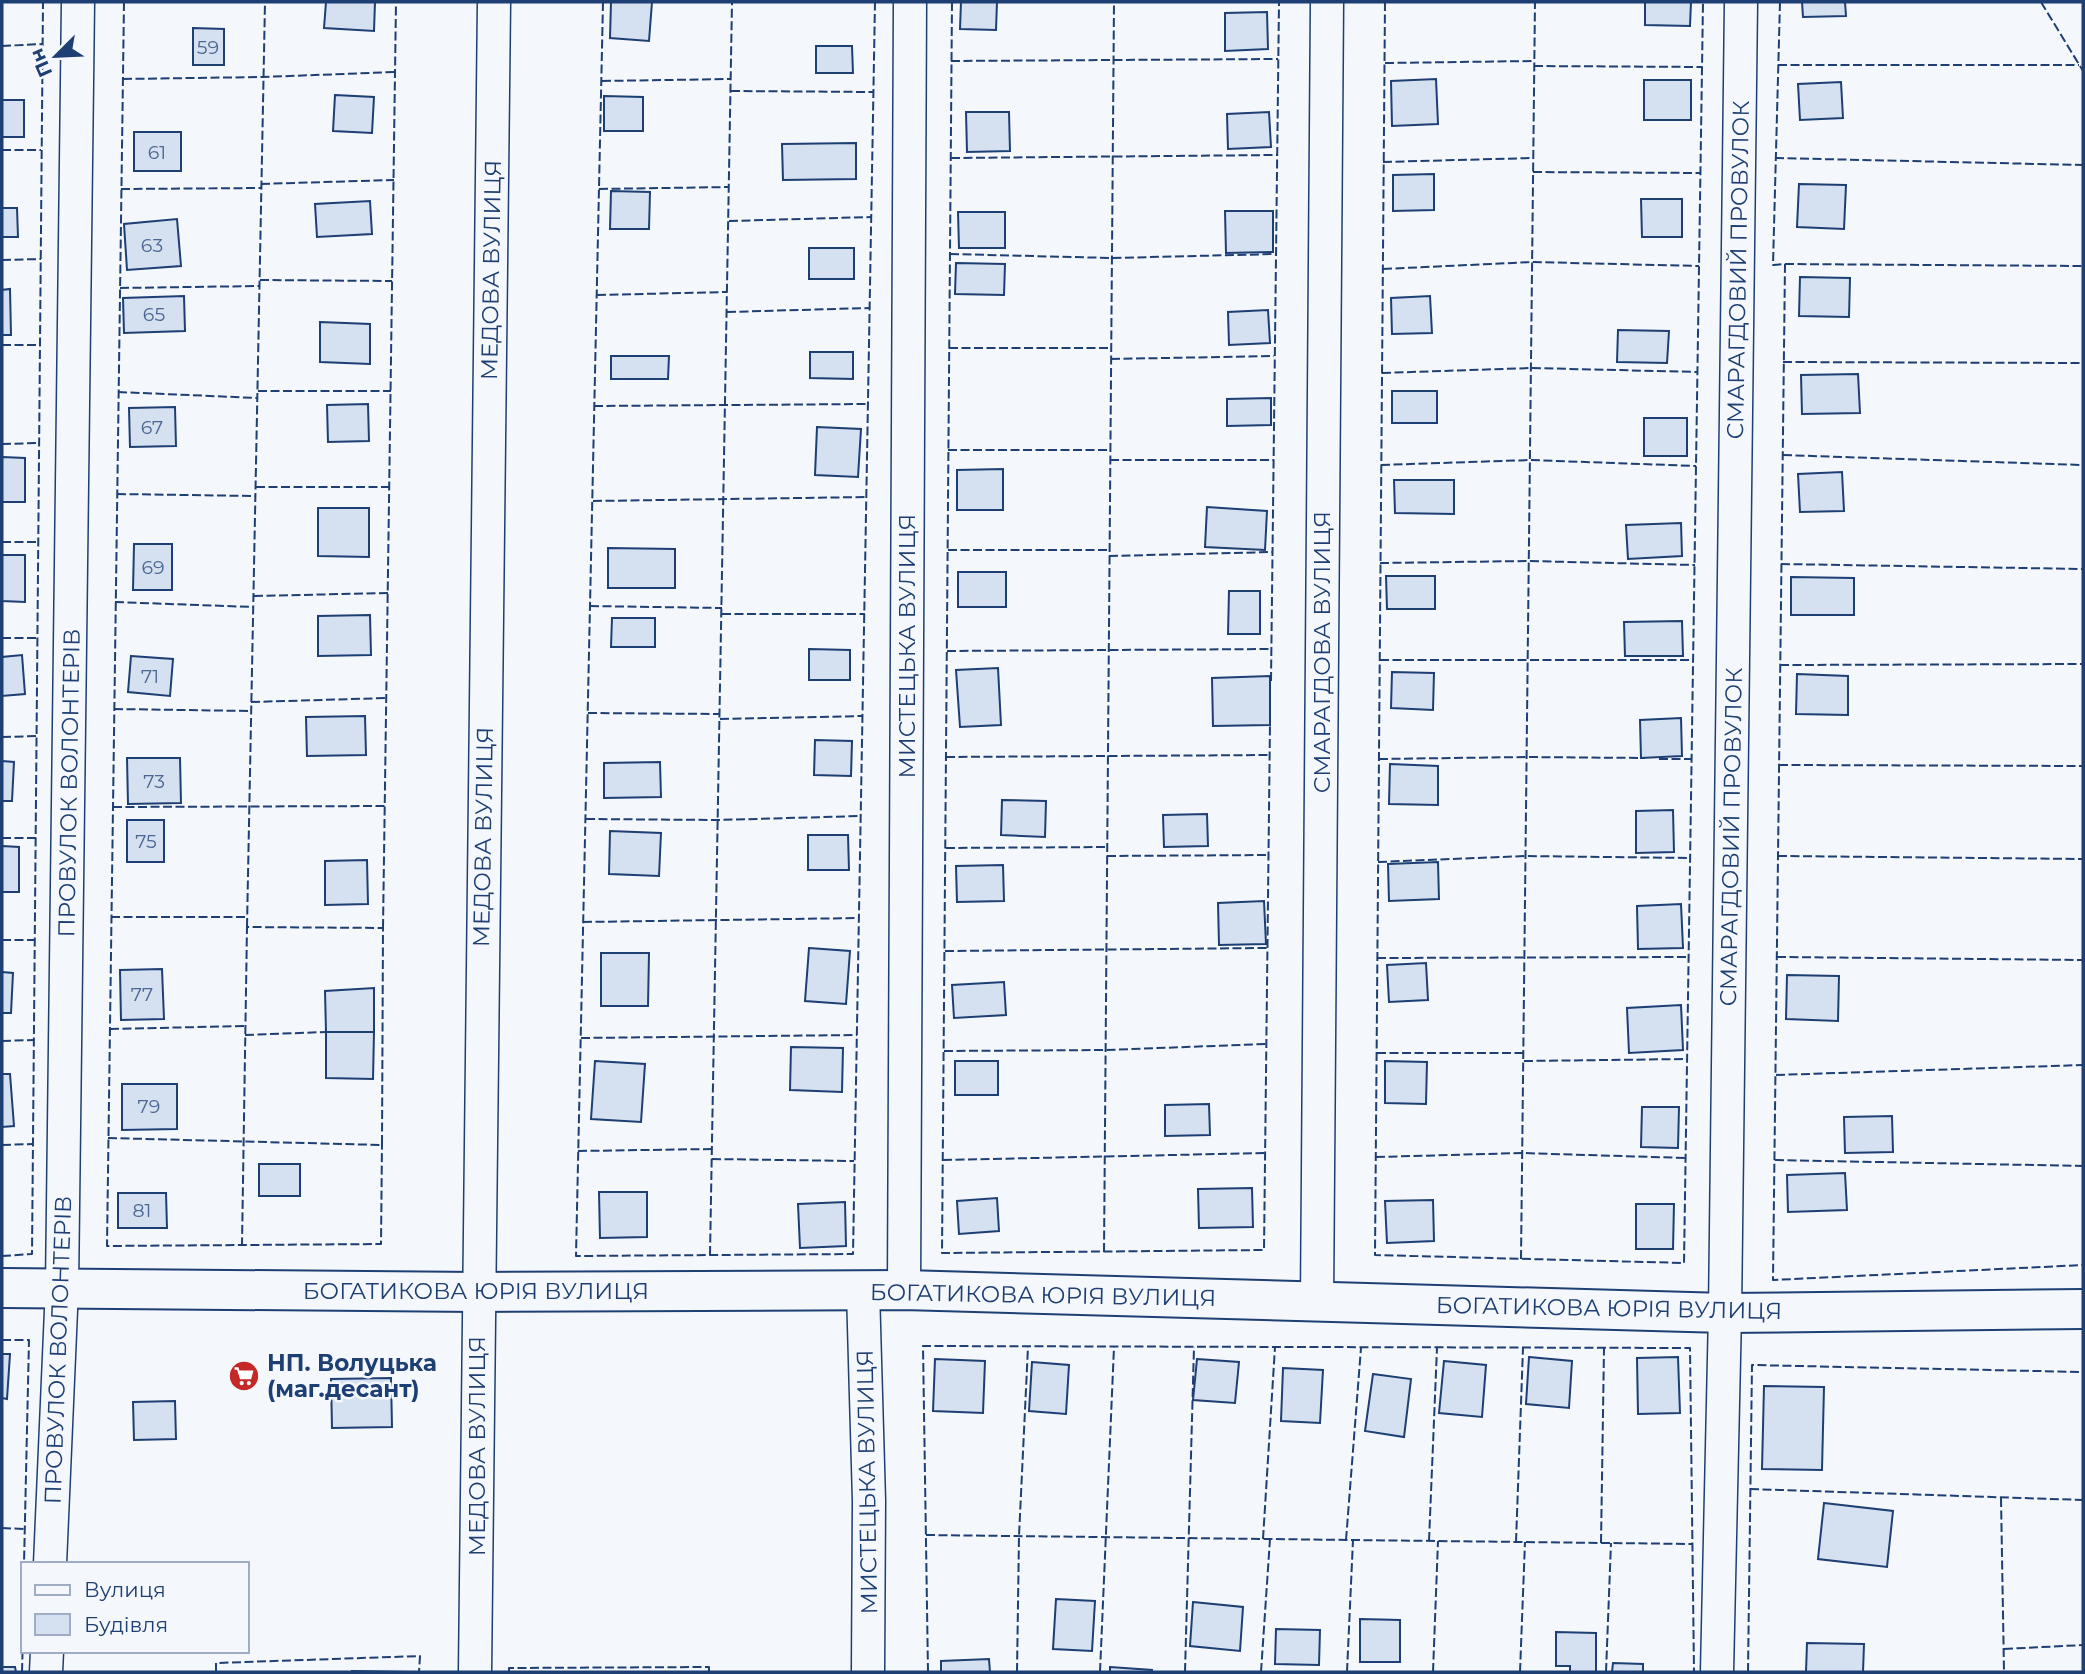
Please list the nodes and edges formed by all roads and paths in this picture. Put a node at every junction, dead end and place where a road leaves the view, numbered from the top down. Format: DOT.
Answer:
graph roads {
  1 [pos="78,2"];
  2 [pos="494,2"];
  3 [pos="910,2"];
  4 [pos="1327,2"];
  5 [pos="1741,2"];
  6 [pos="62,1287"];
  7 [pos="2,1288"];
  8 [pos="904,1290"];
  9 [pos="863,1291"];
  10 [pos="478,1292"];
  11 [pos="1317,1302"];
  12 [pos="2083,1309"];
  13 [pos="1725,1313"];
  14 [pos="50,1562"];
  15 [pos="47,1653"];
  16 [pos="46,1672"];
  17 [pos="475,1672"];
  18 [pos="868,1672"];
  19 [pos="1717,1672"];
  1 -- 6 [label="street, ПРОВУЛОК ВОЛОНТЕРІВ"];
  2 -- 10 [label="street, МЕДОВА ВУЛИЦЯ"];
  3 -- 8 [label="street, МИСТЕЦЬКА ВУЛИЦЯ"];
  4 -- 11 [label="street, СМАРАГДОВА ВУЛИЦЯ"];
  5 -- 13 [label="street, СМАРАГДОВИЙ ПРОВУЛОК"];
  6 -- 7 [label="street, БОГАТИКОВА ЮРІЯ ВУЛИЦЯ"];
  6 -- 10 [label="street, БОГАТИКОВА ЮРІЯ ВУЛИЦЯ"];
  6 -- 14 [label="street, ПРОВУЛОК ВОЛОНТЕРІВ"];
  8 -- 9 [label="street, БОГАТИКОВА ЮРІЯ ВУЛИЦЯ"];
  8 -- 11 [label="street, БОГАТИКОВА ЮРІЯ ВУЛИЦЯ"];
  9 -- 10 [label="street, БОГАТИКОВА ЮРІЯ ВУЛИЦЯ"];
  9 -- 18 [label="street, МИСТЕЦЬКА ВУЛИЦЯ"];
  10 -- 17 [label="street, МЕДОВА ВУЛИЦЯ"];
  11 -- 13 [label="street, БОГАТИКОВА ЮРІЯ ВУЛИЦЯ"];
  12 -- 13 [label="street, БОГАТИКОВА ЮРІЯ ВУЛИЦЯ"];
  13 -- 19 [label="street, СМАРАГДОВИЙ ПРОВУЛОК"];
  15 -- 16 [label="street"];
}
